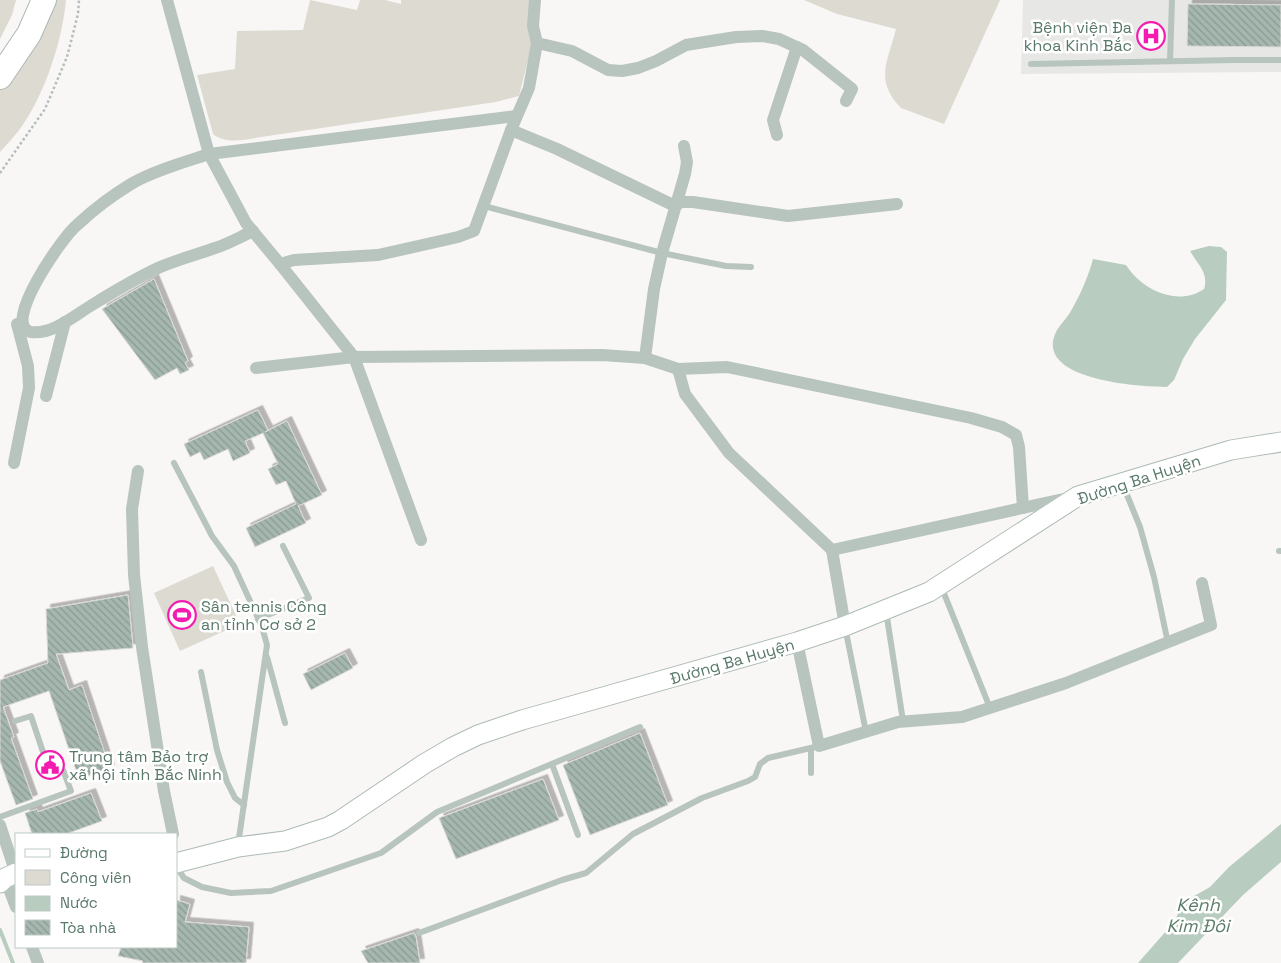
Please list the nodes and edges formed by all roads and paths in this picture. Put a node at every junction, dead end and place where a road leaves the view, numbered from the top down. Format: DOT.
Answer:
graph roads {
  1 [pos="26,0"];
  2 [pos="44,0"];
  3 [pos="79,0"];
  4 [pos="167,0"];
  5 [pos="535,0"];
  6 [pos="1172,0"];
  7 [pos="537,43"];
  8 [pos="797,47"];
  9 [pos="0,54"];
  10 [pos="1281,60"];
  11 [pos="1170,61"];
  12 [pos="1031,64"];
  13 [pos="0,77"];
  14 [pos="846,101"];
  15 [pos="516,116"];
  16 [pos="511,130"];
  17 [pos="777,135"];
  18 [pos="684,146"];
  19 [pos="209,154"];
  20 [pos="0,173"];
  21 [pos="897,204"];
  22 [pos="484,206"];
  23 [pos="675,206"];
  24 [pos="252,231"];
  25 [pos="662,253"];
  26 [pos="280,264"];
  27 [pos="751,267"];
  28 [pos="65,322"];
  29 [pos="17,324"];
  30 [pos="354,357"];
  31 [pos="645,358"];
  32 [pos="256,368"];
  33 [pos="678,368"];
  34 [pos="46,396"];
  35 [pos="1281,442"];
  36 [pos="14,463"];
  37 [pos="174,463"];
  38 [pos="138,471"];
  39 [pos="1122,482"];
  40 [pos="1078,496"];
  41 [pos="1023,508"];
  42 [pos="422,540"];
  43 [pos="283,546"];
  44 [pos="832,550"];
  45 [pos="1202,583"];
  46 [pos="940,585"];
  47 [pos="886,609"];
  48 [pos="258,619"];
  49 [pos="845,626"];
  50 [pos="797,642"];
  51 [pos="1168,643"];
  52 [pos="266,653"];
  53 [pos="202,672"];
  54 [pos="990,708"];
  55 [pos="15,721"];
  56 [pos="903,721"];
  57 [pos="286,723"];
  58 [pos="640,727"];
  59 [pos="866,732"];
  60 [pos="815,747"];
  61 [pos="552,764"];
  62 [pos="812,773"];
  63 [pos="244,805"];
  64 [pos="0,817"];
  65 [pos="0,825"];
  66 [pos="173,833"];
  67 [pos="578,835"];
  68 [pos="238,846"];
  69 [pos="178,859"];
  70 [pos="178,863"];
  71 [pos="9,877"];
  72 [pos="15,903"];
  73 [pos="419,933"];
  74 [pos="32,948"];
  75 [pos="38,963"];
  1 -- 9 [label="highway"];
  2 -- 13 [label="highway"];
  3 -- 20 [label="path"];
  4 -- 19 [label="street"];
  5 -- 7 [label="street"];
  6 -- 11 [label="lane"];
  7 -- 8 [label="street"];
  7 -- 15 [label="street"];
  8 -- 14 [label="street"];
  8 -- 17 [label="street"];
  10 -- 11 [label="lane"];
  11 -- 12 [label="lane"];
  15 -- 16 [label="street"];
  15 -- 19 [label="street"];
  16 -- 22 [label="street"];
  16 -- 23 [label="street"];
  18 -- 23 [label="street"];
  19 -- 24 [label="street"];
  19 -- 29 [label="street"];
  21 -- 23 [label="street"];
  22 -- 25 [label="lane"];
  22 -- 26 [label="street"];
  23 -- 25 [label="street"];
  24 -- 26 [label="street"];
  24 -- 28 [label="street"];
  25 -- 27 [label="lane"];
  25 -- 31 [label="street"];
  26 -- 30 [label="street"];
  28 -- 29 [label="street"];
  28 -- 34 [label="street"];
  29 -- 36 [label="street"];
  30 -- 31 [label="street"];
  30 -- 32 [label="street"];
  30 -- 42 [label="street"];
  31 -- 33 [label="street"];
  33 -- 41 [label="street"];
  33 -- 44 [label="street"];
  35 -- 39 [label="street, Đường Ba Huyện"];
  37 -- 48 [label="lane"];
  38 -- 66 [label="street"];
  39 -- 40 [label="street, Đường Ba Huyện"];
  39 -- 51 [label="lane"];
  40 -- 41 [label="street"];
  40 -- 46 [label="street, Đường Ba Huyện"];
  41 -- 44 [label="street"];
  43 -- 48 [label="lane"];
  44 -- 49 [label="street"];
  45 -- 51 [label="street"];
  46 -- 47 [label="street, Đường Ba Huyện"];
  46 -- 54 [label="lane"];
  47 -- 49 [label="street, Đường Ba Huyện"];
  47 -- 56 [label="lane"];
  48 -- 52 [label="lane"];
  49 -- 50 [label="street, Đường Ba Huyện"];
  49 -- 59 [label="lane"];
  50 -- 60 [label="street"];
  50 -- 68 [label="street, Đường Ba Huyện"];
  51 -- 54 [label="street"];
  52 -- 57 [label="lane"];
  52 -- 63 [label="lane"];
  53 -- 63 [label="lane"];
  54 -- 56 [label="street"];
  55 -- 64 [label="lane"];
  56 -- 59 [label="street"];
  58 -- 61 [label="lane"];
  59 -- 60 [label="street"];
  60 -- 62 [label="lane"];
  60 -- 73 [label="lane"];
  61 -- 67 [label="lane"];
  61 -- 70 [label="lane"];
  63 -- 68 [label="lane"];
  65 -- 71 [label="street"];
  68 -- 69 [label="street, Đường Ba Huyện"];
  71 -- 72 [label="street"];
  74 -- 75 [label="street"];
}
